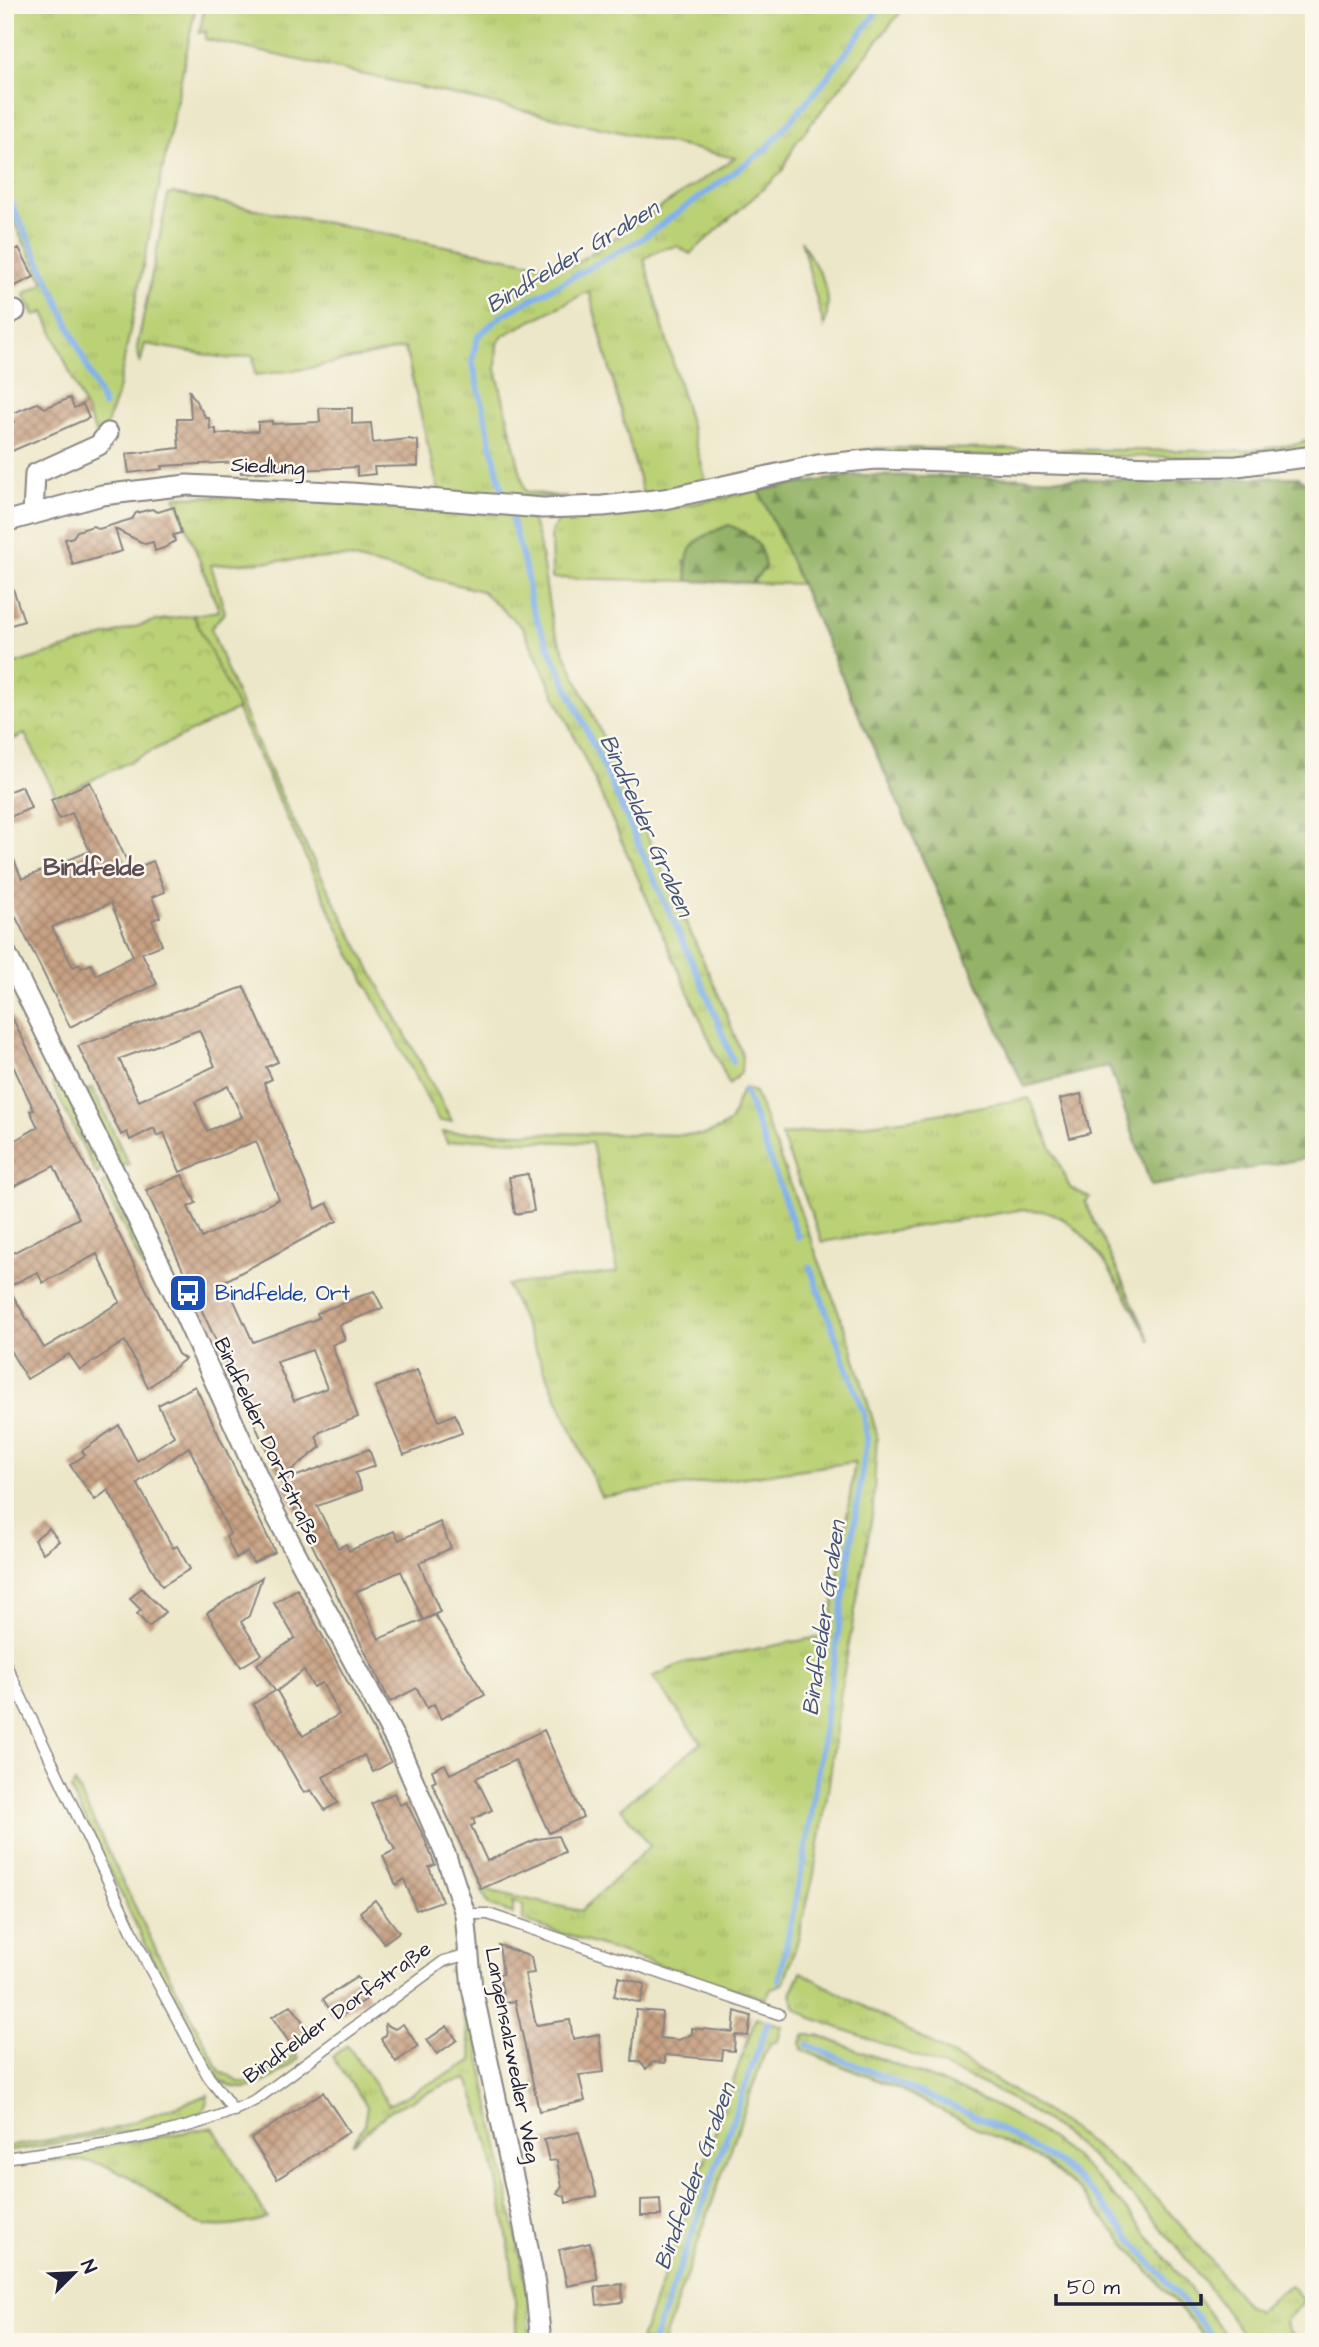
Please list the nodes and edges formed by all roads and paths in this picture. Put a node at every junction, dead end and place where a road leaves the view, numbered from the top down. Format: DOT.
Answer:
graph roads {
  1 [pos="108,433"];
  2 [pos="1314,456"];
  3 [pos="33,514"];
  4 [pos="5,522"];
  5 [pos="5,951"];
  6 [pos="5,1663"];
  7 [pos="465,1914"];
  8 [pos="468,1954"];
  9 [pos="779,2014"];
  10 [pos="234,2112"];
  11 [pos="5,2158"];
  12 [pos="541,2332"];
  1 -- 3 [label="street"];
  2 -- 3 [label="street, Siedlung"];
  3 -- 4 [label="street, Siedlung"];
  5 -- 7 [label="street, Bindfelder Dorfstraße"];
  6 -- 10 [label="lane"];
  7 -- 8 [label="street, Langensalzwedler Weg"];
  7 -- 9 [label="lane, Langensalzwedler Weg"];
  8 -- 10 [label="lane, Bindfelder Dorfstraße"];
  8 -- 12 [label="street, Langensalzwedler Weg"];
  10 -- 11 [label="lane, Bindfelder Dorfstraße"];
}
